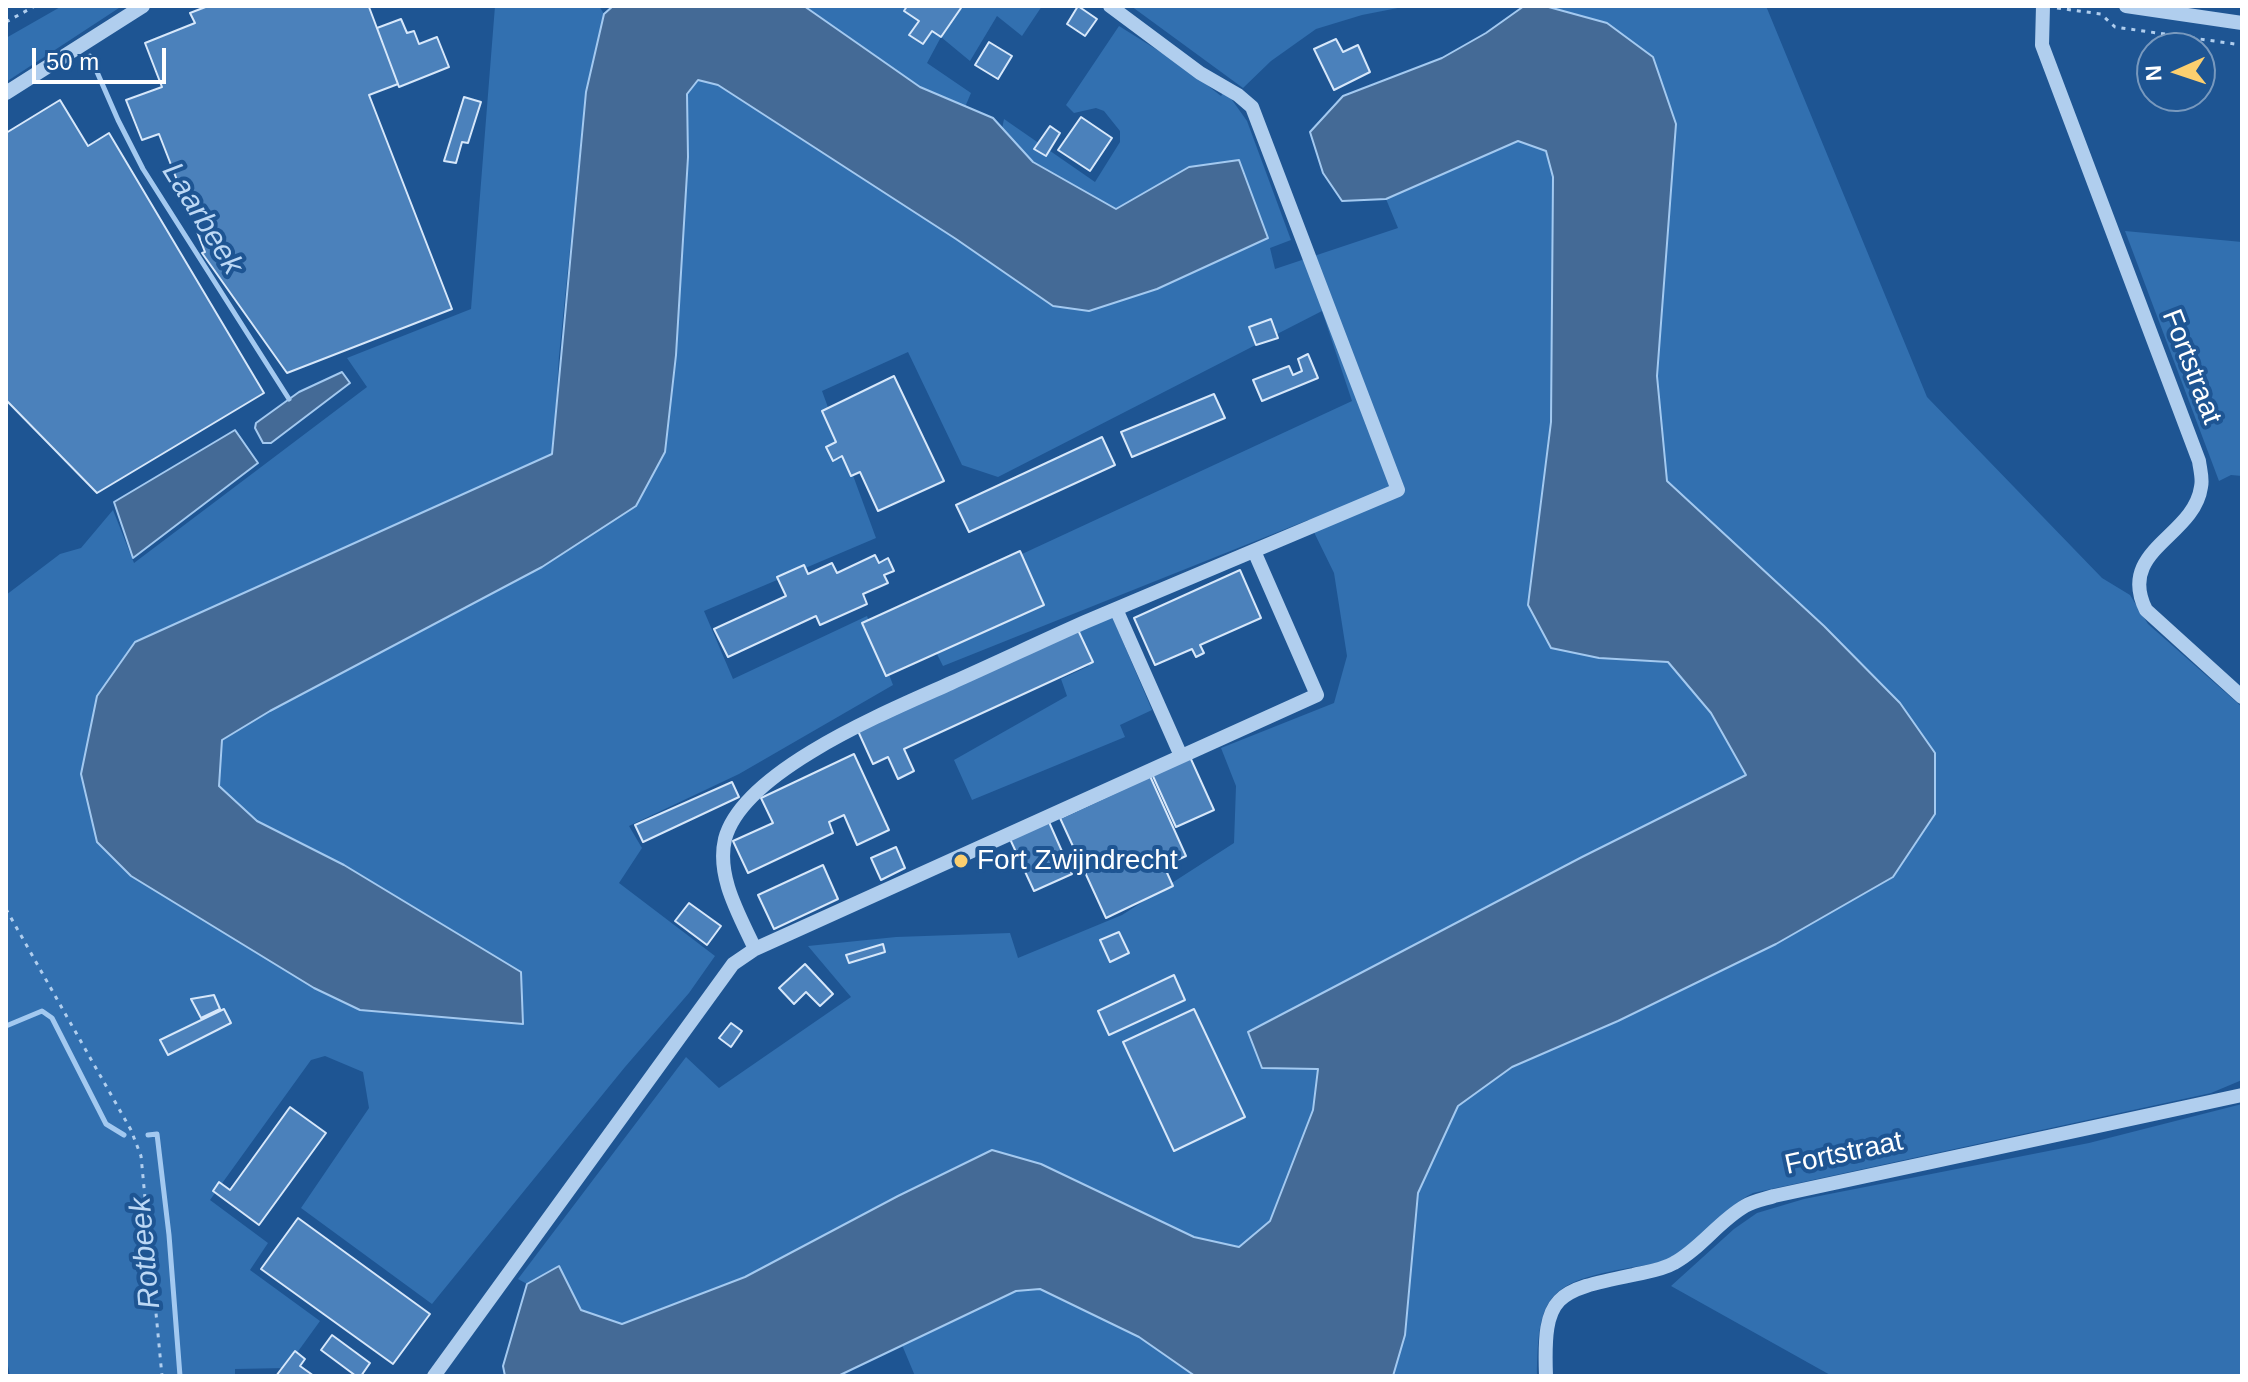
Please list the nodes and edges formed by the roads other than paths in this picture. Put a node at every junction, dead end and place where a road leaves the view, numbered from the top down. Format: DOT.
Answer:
graph roads {
  1 [pos="143,6"];
  2 [pos="1110,6"];
  3 [pos="2043,6"];
  4 [pos="2126,6"];
  5 [pos="2242,23"];
  6 [pos="6,93"];
  7 [pos="1254,551"];
  8 [pos="1116,609"];
  9 [pos="2242,697"];
  10 [pos="1181,756"];
  11 [pos="755,949"];
  12 [pos="2242,1095"];
  13 [pos="434,1376"];
  14 [pos="1546,1376"];
  1 -- 6 [label="street"];
  2 -- 7 [label="street"];
  3 -- 9 [label="street, Fortstraat"];
  4 -- 5 [label="street"];
  7 -- 8 [label="street"];
  7 -- 10 [label="street"];
  8 -- 10 [label="street"];
  8 -- 11 [label="street"];
  10 -- 11 [label="street"];
  11 -- 13 [label="street"];
  12 -- 14 [label="street, Fortstraat"];
}
